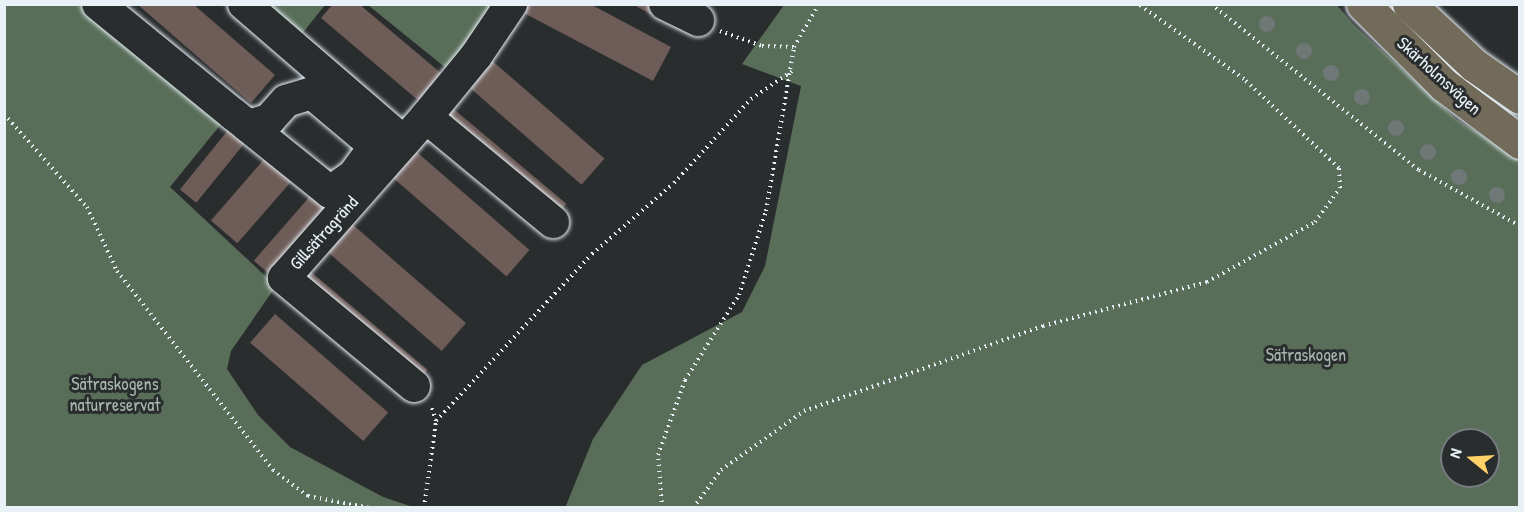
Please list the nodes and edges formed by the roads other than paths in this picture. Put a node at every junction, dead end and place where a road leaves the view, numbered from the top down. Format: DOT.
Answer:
graph roads {
  1 [pos="98,4"];
  2 [pos="244,4"];
  3 [pos="511,4"];
  4 [pos="665,4"];
  5 [pos="1363,4"];
  6 [pos="1409,4"];
  7 [pos="698,20"];
  8 [pos="1520,97"];
  9 [pos="426,117"];
  10 [pos="248,126"];
  11 [pos="404,142"];
  12 [pos="1520,142"];
  13 [pos="553,222"];
  14 [pos="414,386"];
  1 -- 10 [label="street"];
  2 -- 11 [label="street"];
  3 -- 9 [label="street, Gillsätragränd"];
  4 -- 7 [label="street"];
  5 -- 12 [label="main road, Skärholmsvägen"];
  6 -- 8 [label="main road, Skärholmsvägen"];
  9 -- 11 [label="street, Gillsätragränd"];
  9 -- 13 [label="street"];
  11 -- 14 [label="street, Gillsätragränd"];
}
